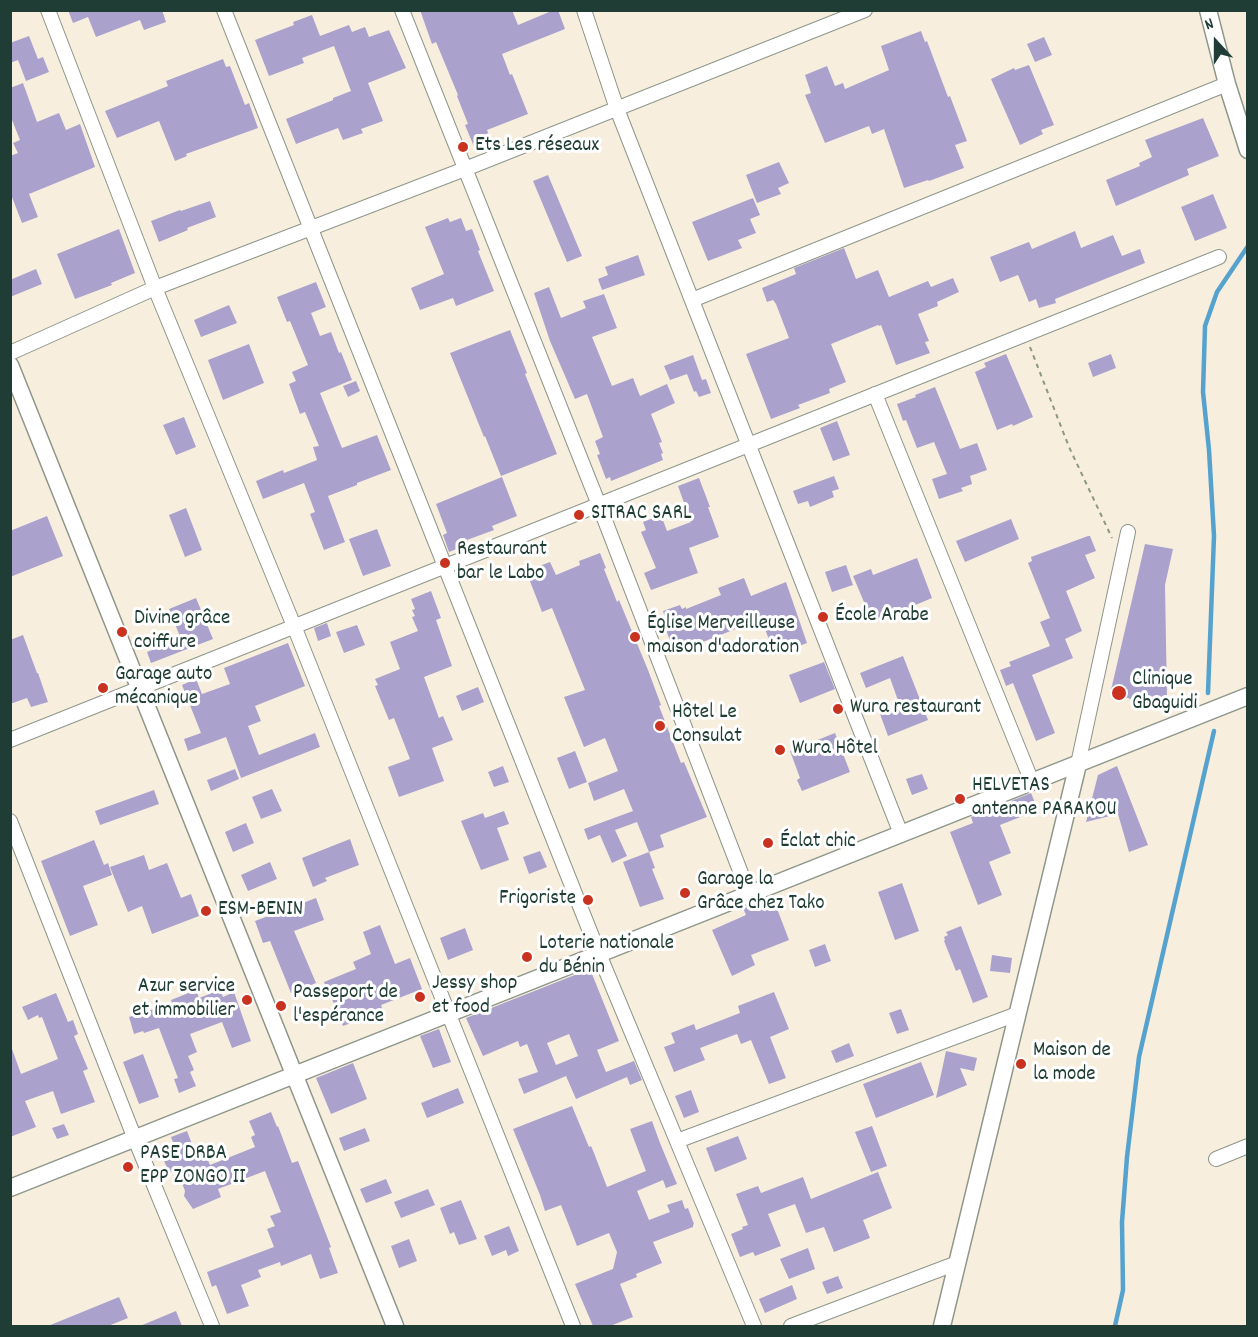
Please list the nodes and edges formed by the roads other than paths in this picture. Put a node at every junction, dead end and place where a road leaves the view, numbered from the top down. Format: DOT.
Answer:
graph roads {
  1 [pos="48,10"];
  2 [pos="225,10"];
  3 [pos="402,10"];
  4 [pos="584,10"];
  5 [pos="865,10"];
  6 [pos="1208,10"];
  7 [pos="1227,84"];
  8 [pos="617,109"];
  9 [pos="1248,150"];
  10 [pos="465,169"];
  11 [pos="310,228"];
  12 [pos="1219,257"];
  13 [pos="155,288"];
  14 [pos="692,300"];
  15 [pos="10,353"];
  16 [pos="10,365"];
  17 [pos="875,394"];
  18 [pos="749,445"];
  19 [pos="599,505"];
  20 [pos="1128,532"];
  21 [pos="445,566"];
  22 [pos="294,626"];
  23 [pos="140,688"];
  24 [pos="1248,696"];
  25 [pos="10,740"];
  26 [pos="1078,764"];
  27 [pos="1032,782"];
  28 [pos="10,821"];
  29 [pos="901,834"];
  30 [pos="749,894"];
  31 [pos="598,954"];
  32 [pos="448,1014"];
  33 [pos="1017,1014"];
  34 [pos="294,1075"];
  35 [pos="135,1138"];
  36 [pos="677,1141"];
  37 [pos="1248,1146"];
  38 [pos="1216,1159"];
  39 [pos="10,1188"];
  40 [pos="957,1263"];
  41 [pos="212,1326"];
  42 [pos="395,1326"];
  43 [pos="573,1326"];
  44 [pos="754,1326"];
  45 [pos="790,1326"];
  46 [pos="942,1326"];
  1 -- 13 [label="street"];
  2 -- 11 [label="street"];
  3 -- 10 [label="street"];
  4 -- 8 [label="street"];
  5 -- 8 [label="street"];
  6 -- 7 [label="street"];
  7 -- 9 [label="street"];
  7 -- 14 [label="street"];
  8 -- 10 [label="street"];
  8 -- 14 [label="street"];
  10 -- 11 [label="street"];
  10 -- 19 [label="street"];
  11 -- 13 [label="street"];
  11 -- 21 [label="street"];
  12 -- 17 [label="street"];
  13 -- 15 [label="street"];
  13 -- 22 [label="street"];
  14 -- 18 [label="street"];
  16 -- 23 [label="street"];
  17 -- 18 [label="street"];
  17 -- 27 [label="street"];
  18 -- 19 [label="street"];
  18 -- 29 [label="street"];
  19 -- 21 [label="street"];
  19 -- 30 [label="street"];
  20 -- 26 [label="street"];
  21 -- 22 [label="street"];
  21 -- 31 [label="street"];
  22 -- 23 [label="street"];
  22 -- 32 [label="street"];
  23 -- 25 [label="street"];
  23 -- 34 [label="street"];
  24 -- 26 [label="street"];
  26 -- 27 [label="street"];
  26 -- 33 [label="street"];
  27 -- 29 [label="street"];
  28 -- 35 [label="street"];
  29 -- 30 [label="street"];
  30 -- 31 [label="street"];
  31 -- 32 [label="street"];
  31 -- 36 [label="street"];
  32 -- 34 [label="street"];
  32 -- 43 [label="street"];
  33 -- 36 [label="street"];
  33 -- 40 [label="street"];
  34 -- 35 [label="street"];
  34 -- 42 [label="street"];
  35 -- 39 [label="street"];
  35 -- 41 [label="street"];
  36 -- 44 [label="street"];
  37 -- 38 [label="street"];
  40 -- 45 [label="street"];
  40 -- 46 [label="street"];
}
